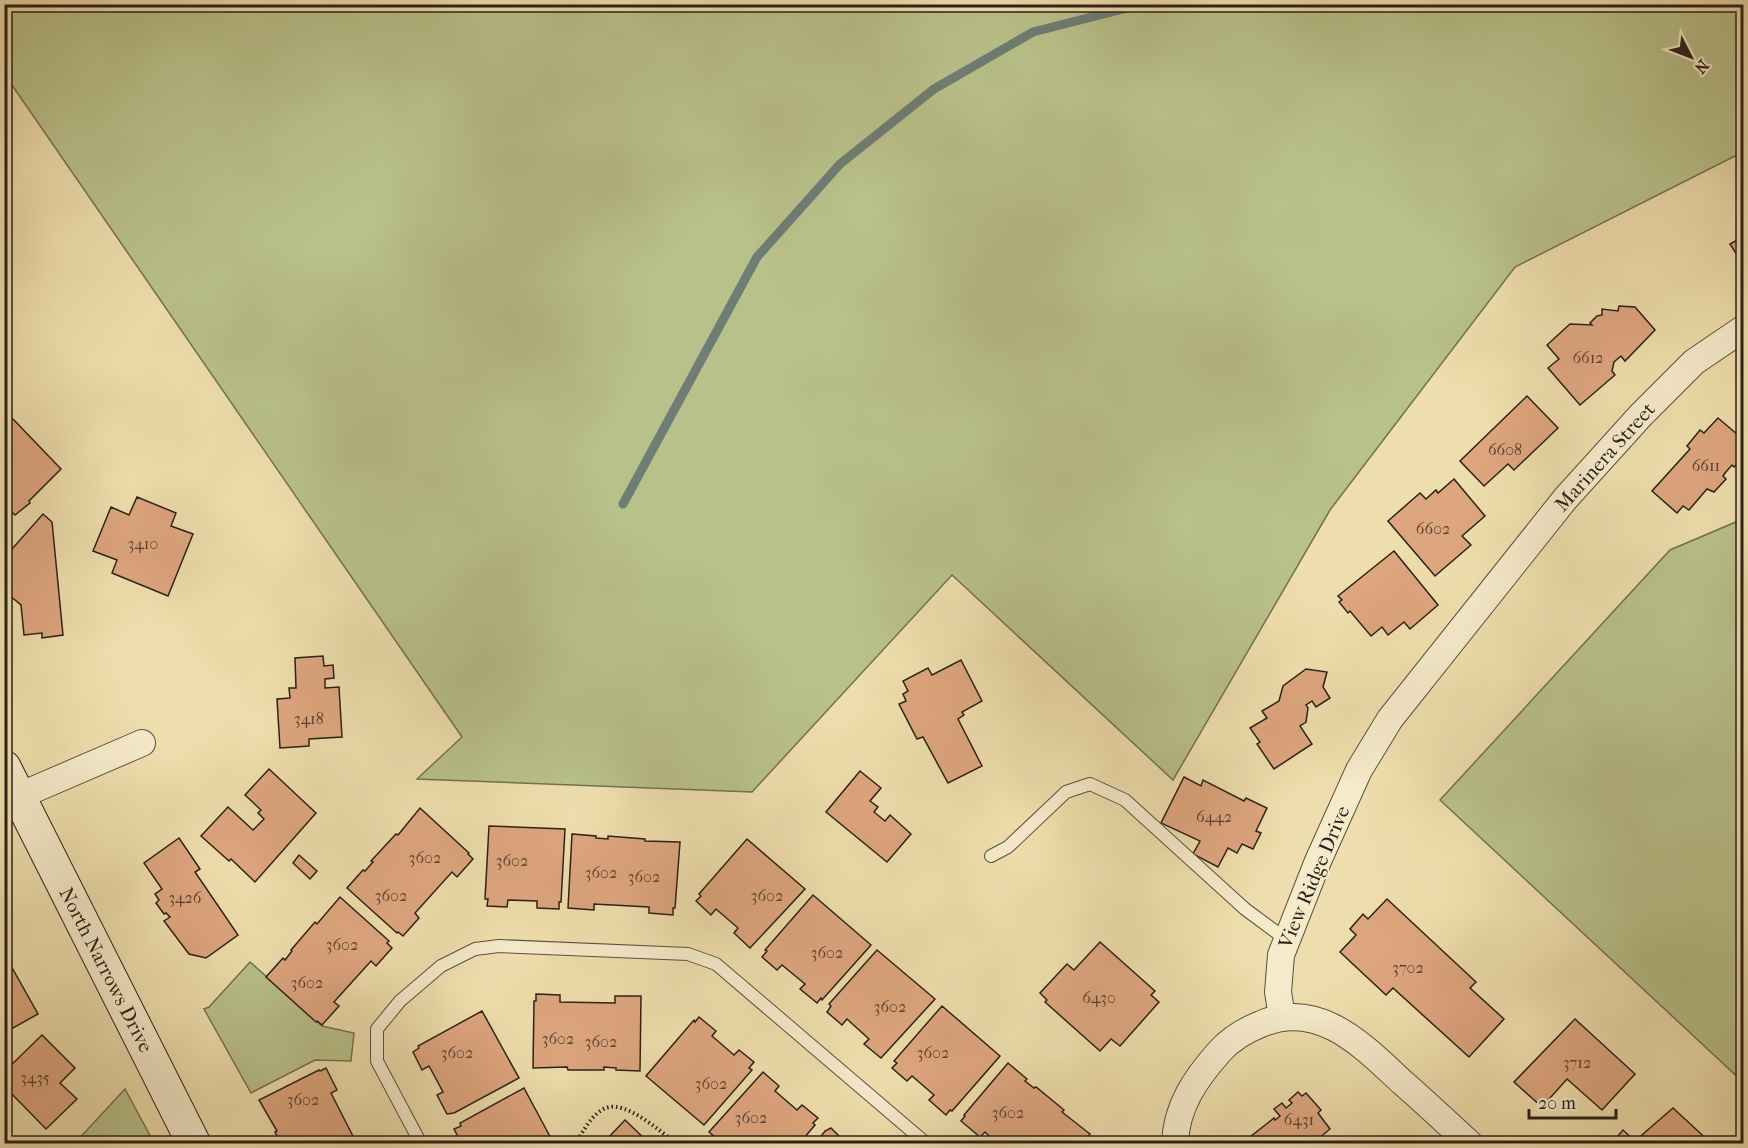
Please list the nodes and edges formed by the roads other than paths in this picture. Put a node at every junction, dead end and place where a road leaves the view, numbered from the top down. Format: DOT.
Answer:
graph roads {
  1 [pos="1743,328"];
  2 [pos="1483,603"];
  3 [pos="142,743"];
  4 [pos="4,767"];
  5 [pos="19,796"];
  6 [pos="991,856"];
  7 [pos="1287,940"];
  8 [pos="1282,1017"];
  9 [pos="195,1143"];
  10 [pos="421,1143"];
  11 [pos="927,1143"];
  12 [pos="1175,1143"];
  13 [pos="1470,1143"];
  1 -- 2 [label="street, Marinera Street"];
  2 -- 7 [label="street, View Ridge Drive"];
  3 -- 5 [label="street"];
  4 -- 5 [label="street, North Narrows Drive"];
  5 -- 9 [label="street, North Narrows Drive"];
  6 -- 7 [label="lane"];
  7 -- 8 [label="street, View Ridge Drive"];
  8 -- 12 [label="street"];
  8 -- 13 [label="street"];
  10 -- 11 [label="lane"];
}
